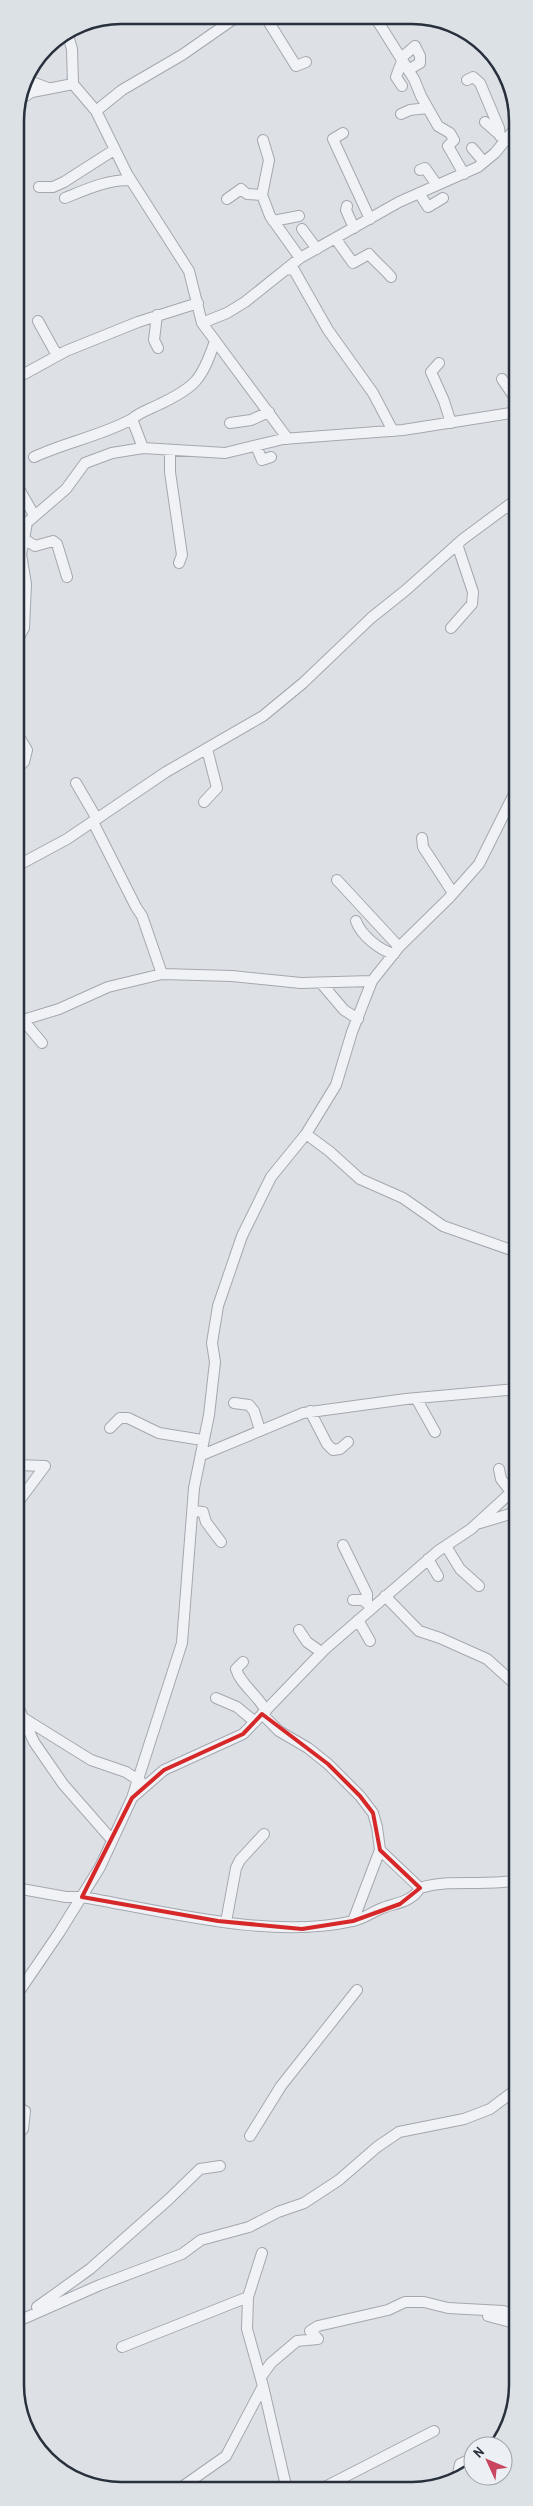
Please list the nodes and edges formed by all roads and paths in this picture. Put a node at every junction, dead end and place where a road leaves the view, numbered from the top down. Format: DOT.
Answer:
graph roads {
  1 [pos="227,24"];
  2 [pos="270,24"];
  3 [pos="379,24"];
  4 [pos="69,39"];
  5 [pos="401,59"];
  6 [pos="306,62"];
  7 [pos="408,70"];
  8 [pos="467,80"];
  9 [pos="32,82"];
  10 [pos="73,84"];
  11 [pos="402,86"];
  12 [pos="48,88"];
  13 [pos="27,95"];
  14 [pos="428,108"];
  15 [pos="96,111"];
  16 [pos="401,114"];
  17 [pos="485,122"];
  18 [pos="343,133"];
  19 [pos="509,133"];
  20 [pos="503,138"];
  21 [pos="263,140"];
  22 [pos="472,148"];
  23 [pos="114,150"];
  24 [pos="484,162"];
  25 [pos="420,170"];
  26 [pos="464,174"];
  27 [pos="130,180"];
  28 [pos="437,185"];
  29 [pos="39,187"];
  30 [pos="419,193"];
  31 [pos="262,195"];
  32 [pos="65,198"];
  33 [pos="443,198"];
  34 [pos="227,199"];
  35 [pos="347,206"];
  36 [pos="299,216"];
  37 [pos="370,219"];
  38 [pos="273,221"];
  39 [pos="354,228"];
  40 [pos="302,229"];
  41 [pos="335,238"];
  42 [pos="317,249"];
  43 [pos="300,258"];
  44 [pos="286,269"];
  45 [pos="390,276"];
  46 [pos="198,303"];
  47 [pos="157,315"];
  48 [pos="38,321"];
  49 [pos="202,323"];
  50 [pos="214,342"];
  51 [pos="158,348"];
  52 [pos="59,355"];
  53 [pos="439,363"];
  54 [pos="24,374"];
  55 [pos="502,379"];
  56 [pos="509,389"];
  57 [pos="269,412"];
  58 [pos="509,413"];
  59 [pos="132,419"];
  60 [pos="230,423"];
  61 [pos="451,423"];
  62 [pos="393,431"];
  63 [pos="288,439"];
  64 [pos="256,446"];
  65 [pos="143,448"];
  66 [pos="170,450"];
  67 [pos="34,457"];
  68 [pos="271,457"];
  69 [pos="24,503"];
  70 [pos="509,505"];
  71 [pos="31,519"];
  72 [pos="24,530"];
  73 [pos="24,539"];
  74 [pos="457,544"];
  75 [pos="179,563"];
  76 [pos="24,574"];
  77 [pos="67,577"];
  78 [pos="24,628"];
  79 [pos="451,628"];
  80 [pos="24,745"];
  81 [pos="207,749"];
  82 [pos="24,762"];
  83 [pos="76,783"];
  84 [pos="204,802"];
  85 [pos="509,804"];
  86 [pos="95,820"];
  87 [pos="422,838"];
  88 [pos="24,861"];
  89 [pos="337,880"];
  90 [pos="454,893"];
  91 [pos="356,921"];
  92 [pos="396,950"];
  93 [pos="162,974"];
  94 [pos="372,981"];
  95 [pos="321,983"];
  96 [pos="358,1019"];
  97 [pos="24,1020"];
  98 [pos="24,1021"];
  99 [pos="42,1043"];
  100 [pos="306,1134"];
  101 [pos="509,1249"];
  102 [pos="509,1390"];
  103 [pos="416,1398"];
  104 [pos="234,1403"];
  105 [pos="310,1412"];
  106 [pos="110,1428"];
  107 [pos="260,1430"];
  108 [pos="435,1432"];
  109 [pos="202,1440"];
  110 [pos="348,1442"];
  111 [pos="202,1455"];
  112 [pos="24,1465"];
  113 [pos="499,1469"];
  114 [pos="509,1485"];
  115 [pos="24,1494"];
  116 [pos="509,1494"];
  117 [pos="503,1500"];
  118 [pos="509,1505"];
  119 [pos="192,1511"];
  120 [pos="509,1514"];
  121 [pos="477,1523"];
  122 [pos="221,1542"];
  123 [pos="343,1545"];
  124 [pos="446,1546"];
  125 [pos="428,1559"];
  126 [pos="438,1576"];
  127 [pos="479,1586"];
  128 [pos="385,1596"];
  129 [pos="353,1600"];
  130 [pos="369,1606"];
  131 [pos="358,1620"];
  132 [pos="299,1630"];
  133 [pos="370,1641"];
  134 [pos="322,1652"];
  135 [pos="243,1662"];
  136 [pos="509,1679"];
  137 [pos="216,1698"];
  138 [pos="264,1713"];
  139 [pos="255,1722"];
  140 [pos="24,1724"];
  141 [pos="24,1728"];
  142 [pos="141,1783"];
  143 [pos="264,1834"];
  144 [pos="112,1840"];
  145 [pos="380,1850"];
  146 [pos="509,1881"];
  147 [pos="420,1888"];
  148 [pos="24,1889"];
  149 [pos="82,1897"];
  150 [pos="353,1921"];
  151 [pos="226,1922"];
  152 [pos="24,1984"];
  153 [pos="357,1990"];
  154 [pos="509,2094"];
  155 [pos="250,2136"];
  156 [pos="220,2166"];
  157 [pos="262,2253"];
  158 [pos="248,2297"];
  159 [pos="448,2308"];
  160 [pos="509,2313"];
  161 [pos="24,2316"];
  162 [pos="24,2318"];
  163 [pos="509,2322"];
  164 [pos="122,2347"];
  165 [pos="262,2382"];
  166 [pos="434,2431"];
  167 [pos="189,2482"];
  168 [pos="285,2482"];
  169 [pos="335,2482"];
  1 -- 15 [label="street"];
  2 -- 6 [label="street"];
  3 -- 5 [label="street"];
  4 -- 10 [label="street"];
  5 -- 7 [label="street"];
  5 -- 7 [label="street"];
  5 -- 11 [label="street"];
  7 -- 14 [label="street"];
  8 -- 20 [label="street"];
  9 -- 12 [label="street"];
  10 -- 12 [label="street"];
  10 -- 15 [label="street"];
  12 -- 13 [label="street"];
  14 -- 16 [label="street"];
  14 -- 26 [label="street"];
  15 -- 23 [label="street"];
  17 -- 20 [label="street"];
  18 -- 37 [label="street"];
  19 -- 20 [label="street"];
  20 -- 24 [label="street"];
  21 -- 31 [label="street"];
  22 -- 24 [label="street"];
  23 -- 27 [label="street"];
  23 -- 29 [label="street"];
  24 -- 26 [label="street"];
  25 -- 28 [label="street"];
  26 -- 28 [label="street"];
  27 -- 32 [label="street"];
  27 -- 46 [label="street"];
  28 -- 30 [label="street"];
  30 -- 33 [label="street"];
  30 -- 37 [label="street"];
  31 -- 34 [label="street"];
  31 -- 38 [label="street"];
  35 -- 39 [label="street"];
  36 -- 38 [label="street"];
  37 -- 39 [label="street"];
  38 -- 43 [label="street"];
  39 -- 41 [label="street"];
  40 -- 42 [label="street"];
  41 -- 42 [label="street"];
  41 -- 45 [label="street"];
  42 -- 43 [label="street"];
  43 -- 44 [label="street"];
  44 -- 49 [label="street"];
  44 -- 62 [label="street"];
  46 -- 47 [label="street"];
  46 -- 49 [label="street"];
  47 -- 51 [label="street"];
  47 -- 52 [label="street"];
  48 -- 52 [label="street"];
  49 -- 50 [label="street"];
  50 -- 57 [label="street"];
  50 -- 59 [label="street"];
  52 -- 54 [label="street"];
  53 -- 61 [label="street"];
  55 -- 56 [label="street"];
  57 -- 60 [label="street"];
  57 -- 63 [label="street"];
  58 -- 61 [label="street"];
  59 -- 65 [label="street"];
  59 -- 67 [label="street"];
  61 -- 62 [label="street"];
  62 -- 63 [label="street"];
  63 -- 64 [label="street"];
  64 -- 66 [label="street"];
  64 -- 68 [label="street"];
  65 -- 66 [label="street"];
  65 -- 71 [label="street"];
  66 -- 75 [label="street"];
  69 -- 71 [label="street"];
  70 -- 74 [label="street"];
  71 -- 72 [label="street"];
  73 -- 77 [label="street"];
  74 -- 79 [label="street"];
  74 -- 81 [label="street"];
  76 -- 78 [label="street"];
  80 -- 82 [label="street"];
  81 -- 84 [label="street"];
  81 -- 86 [label="street"];
  83 -- 86 [label="street"];
  85 -- 90 [label="street"];
  86 -- 88 [label="street"];
  86 -- 93 [label="street"];
  87 -- 90 [label="street"];
  89 -- 92 [label="street"];
  90 -- 92 [label="street"];
  91 -- 92 [label="street"];
  92 -- 94 [label="street"];
  93 -- 95 [label="street"];
  93 -- 97 [label="street"];
  94 -- 95 [label="street"];
  94 -- 96 [label="street"];
  95 -- 96 [label="street"];
  96 -- 100 [label="street"];
  98 -- 99 [label="street"];
  100 -- 101 [label="street"];
  100 -- 109 [label="street"];
  102 -- 103 [label="street"];
  103 -- 105 [label="street"];
  103 -- 108 [label="street"];
  104 -- 107 [label="street"];
  105 -- 107 [label="street"];
  105 -- 110 [label="street"];
  106 -- 109 [label="street"];
  107 -- 111 [label="street"];
  109 -- 111 [label="street"];
  111 -- 119 [label="street"];
  112 -- 115 [label="street"];
  113 -- 114 [label="street"];
  116 -- 117 [label="street"];
  117 -- 118 [label="street"];
  117 -- 121 [label="street"];
  119 -- 122 [label="street"];
  119 -- 142 [label="street"];
  120 -- 121 [label="street"];
  121 -- 124 [label="street"];
  123 -- 130 [label="street"];
  124 -- 125 [label="street"];
  124 -- 127 [label="street"];
  125 -- 126 [label="street"];
  125 -- 128 [label="street"];
  128 -- 130 [label="street"];
  128 -- 136 [label="street"];
  129 -- 130 [label="street"];
  130 -- 131 [label="street"];
  131 -- 133 [label="street"];
  131 -- 134 [label="street"];
  132 -- 134 [label="street"];
  134 -- 138 [label="street"];
  135 -- 138 [label="street"];
  137 -- 139 [label="street"];
  138 -- 139 [label="street"];
  138 -- 145 [label="street"];
  139 -- 142 [label="street"];
  140 -- 142 [label="street"];
  141 -- 144 [label="street"];
  142 -- 144 [label="street"];
  143 -- 151 [label="street"];
  144 -- 149 [label="street"];
  145 -- 147 [label="street"];
  145 -- 150 [label="street"];
  146 -- 147 [label="street"];
  147 -- 150 [label="street"];
  148 -- 149 [label="street"];
  149 -- 151 [label="street"];
  149 -- 152 [label="street"];
  150 -- 151 [label="street"];
  153 -- 155 [label="street"];
  154 -- 162 [label="street"];
  156 -- 161 [label="street"];
  157 -- 158 [label="street"];
  158 -- 164 [label="street"];
  158 -- 165 [label="street"];
  159 -- 160 [label="street"];
  159 -- 163 [label="street"];
  159 -- 165 [label="street"];
  165 -- 167 [label="street"];
  165 -- 168 [label="street"];
  166 -- 169 [label="street"];
}
